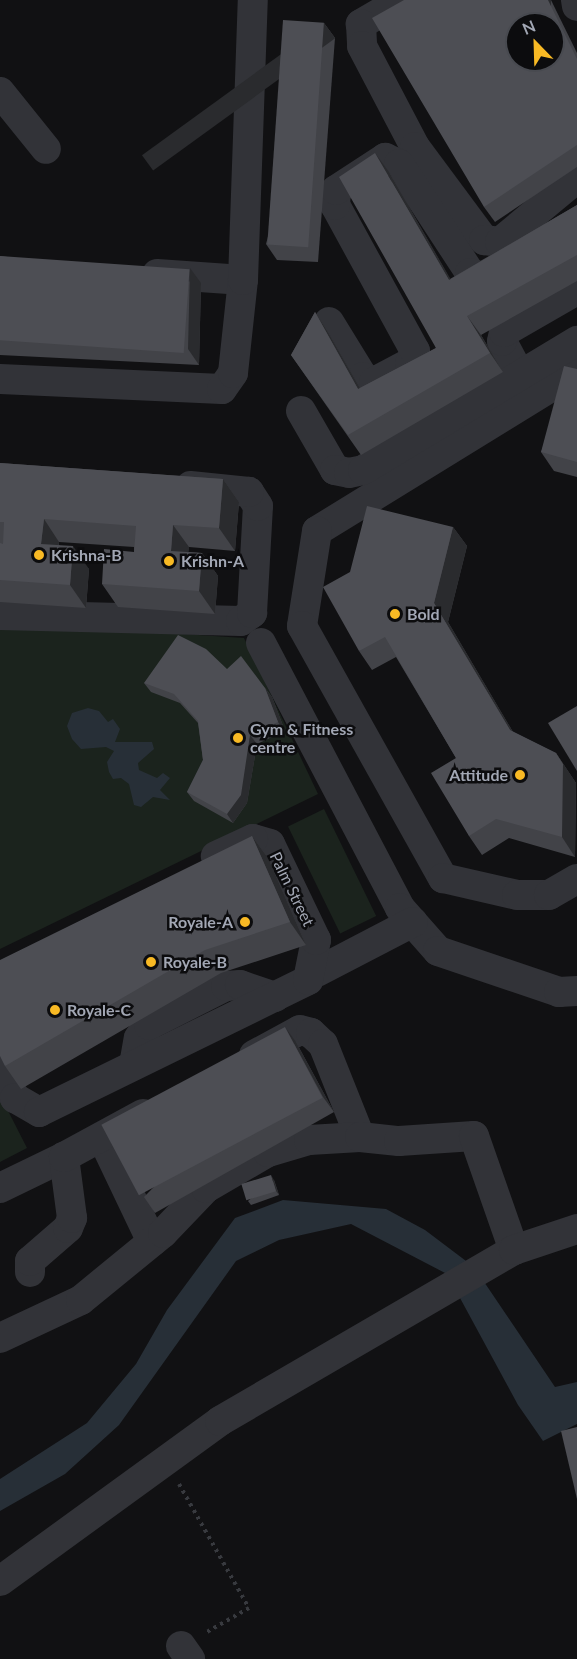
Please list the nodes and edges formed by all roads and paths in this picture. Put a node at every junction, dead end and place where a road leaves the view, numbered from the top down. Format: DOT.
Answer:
graph roads {
  1 [pos="253,0"];
  2 [pos="402,0"];
  3 [pos="576,0"];
  4 [pos="577,6"];
  5 [pos="0,92"];
  6 [pos="46,149"];
  7 [pos="577,178"];
  8 [pos="549,238"];
  9 [pos="128,272"];
  10 [pos="243,280"];
  11 [pos="577,290"];
  12 [pos="329,322"];
  13 [pos="577,341"];
  14 [pos="577,371"];
  15 [pos="520,375"];
  16 [pos="0,379"];
  17 [pos="301,411"];
  18 [pos="166,483"];
  19 [pos="0,615"];
  20 [pos="261,643"];
  21 [pos="190,869"];
  22 [pos="577,879"];
  23 [pos="406,915"];
  24 [pos="313,976"];
  25 [pos="577,992"];
  26 [pos="0,1069"];
  27 [pos="227,1069"];
  28 [pos="165,1103"];
  29 [pos="102,1137"];
  30 [pos="360,1137"];
  31 [pos="64,1157"];
  32 [pos="0,1188"];
  33 [pos="577,1229"];
  34 [pos="152,1242"];
  35 [pos="514,1250"];
  36 [pos="30,1272"];
  37 [pos="0,1338"];
  38 [pos="175,1477"];
  39 [pos="0,1581"];
  40 [pos="186,1653"];
  1 -- 10 [label="street"];
  2 -- 7 [label="street"];
  3 -- 4 [label="street"];
  5 -- 6 [label="street"];
  8 -- 12 [label="street"];
  9 -- 10 [label="street"];
  10 -- 16 [label="street"];
  11 -- 15 [label="street"];
  13 -- 15 [label="street"];
  14 -- 22 [label="street"];
  15 -- 17 [label="street"];
  18 -- 19 [label="street"];
  20 -- 23 [label="street"];
  21 -- 24 [label="street, Palm Street"];
  23 -- 24 [label="street"];
  23 -- 25 [label="street"];
  24 -- 26 [label="street"];
  27 -- 30 [label="street"];
  28 -- 29 [label="street"];
  29 -- 31 [label="street"];
  29 -- 34 [label="street"];
  30 -- 34 [label="street"];
  30 -- 35 [label="street"];
  31 -- 32 [label="street"];
  31 -- 36 [label="street"];
  33 -- 35 [label="street"];
  34 -- 37 [label="street"];
  35 -- 39 [label="street"];
  38 -- 40 [label="path"];
}
